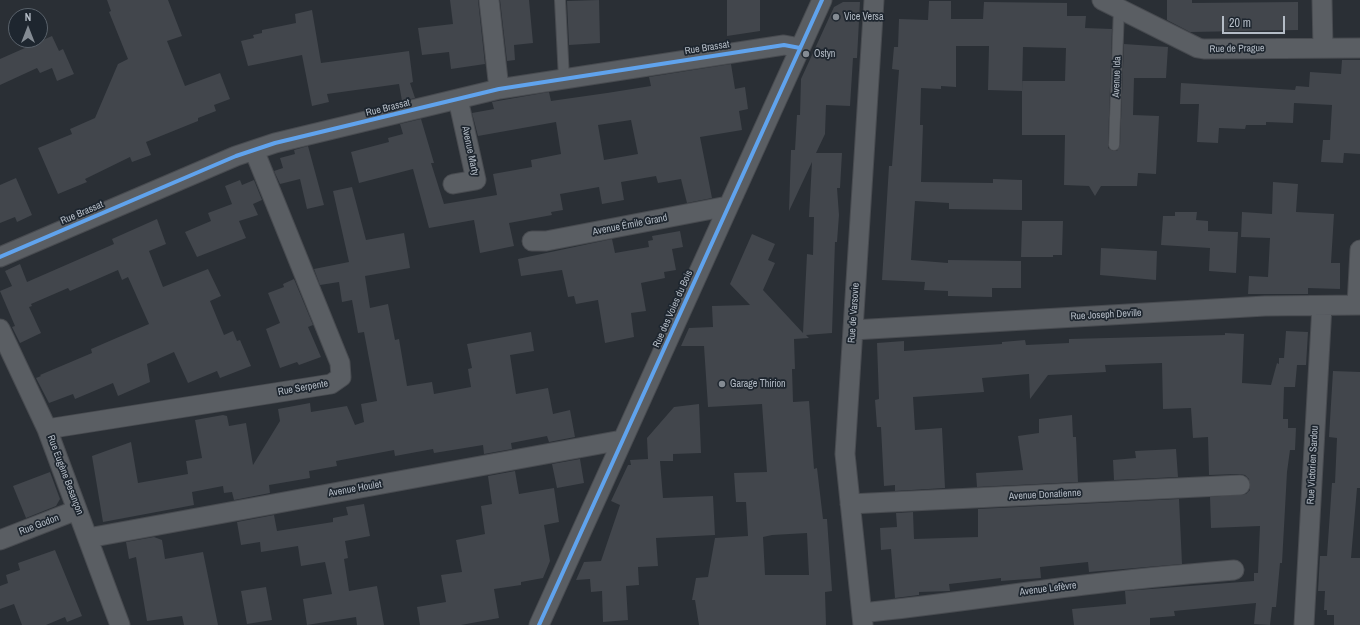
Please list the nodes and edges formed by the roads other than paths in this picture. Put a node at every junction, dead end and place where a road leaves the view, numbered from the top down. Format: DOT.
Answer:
graph roads {
  1 [pos="489,0"];
  2 [pos="560,0"];
  3 [pos="822,0"];
  4 [pos="874,0"];
  5 [pos="1102,0"];
  6 [pos="1322,0"];
  7 [pos="1119,8"];
  8 [pos="800,48"];
  9 [pos="1323,48"];
  10 [pos="1360,48"];
  11 [pos="564,79"];
  12 [pos="499,89"];
  13 [pos="458,99"];
  14 [pos="1114,145"];
  15 [pos="254,150"];
  16 [pos="453,184"];
  17 [pos="728,206"];
  18 [pos="532,241"];
  19 [pos="1360,250"];
  20 [pos="0,257"];
  21 [pos="1359,305"];
  22 [pos="1322,306"];
  23 [pos="0,329"];
  24 [pos="853,330"];
  25 [pos="47,429"];
  26 [pos="622,440"];
  27 [pos="1240,485"];
  28 [pos="850,504"];
  29 [pos="78,510"];
  30 [pos="88,538"];
  31 [pos="0,540"];
  32 [pos="1234,570"];
  33 [pos="863,619"];
  34 [pos="120,625"];
  35 [pos="539,625"];
  36 [pos="1304,625"];
  1 -- 12 [label="street"];
  2 -- 11 [label="lane"];
  3 -- 8 [label="street, Rue des Voies du Bois"];
  4 -- 24 [label="street, Rue de Varsovie"];
  5 -- 7 [label="street, Rue de Prague"];
  6 -- 9 [label="street"];
  7 -- 9 [label="street, Rue de Prague"];
  7 -- 14 [label="lane, Avenue Ida"];
  8 -- 11 [label="street, Rue Brassat"];
  8 -- 17 [label="street, Rue des Voies du Bois"];
  9 -- 10 [label="street, Rue de Prague"];
  11 -- 12 [label="street, Rue Brassat"];
  12 -- 13 [label="street, Rue Brassat"];
  13 -- 15 [label="street, Rue Brassat"];
  13 -- 16 [label="street, Avenue Marty"];
  15 -- 20 [label="street, Rue Brassat"];
  15 -- 25 [label="street, Rue Serpente"];
  17 -- 18 [label="street, Avenue Émile Grand"];
  17 -- 26 [label="street, Rue des Voies du Bois"];
  19 -- 21 [label="street"];
  21 -- 22 [label="street, Rue Joseph Deville"];
  22 -- 24 [label="street, Rue Joseph Deville"];
  22 -- 36 [label="street, Rue Victorien Sardou"];
  23 -- 25 [label="street, Rue Eugène Besançon"];
  24 -- 28 [label="street, Rue de Varsovie"];
  25 -- 29 [label="street, Rue Eugène Besançon"];
  26 -- 30 [label="street, Avenue Houlet"];
  26 -- 35 [label="street, Rue des Voies du Bois"];
  27 -- 28 [label="street, Avenue Donatienne"];
  28 -- 33 [label="street, Rue de Varsovie"];
  29 -- 30 [label="street, Rue Eugène Besançon"];
  29 -- 31 [label="street, Rue Godon"];
  30 -- 34 [label="street, Rue Eugène Besançon"];
  32 -- 33 [label="street, Avenue Lefèvre"];
}
